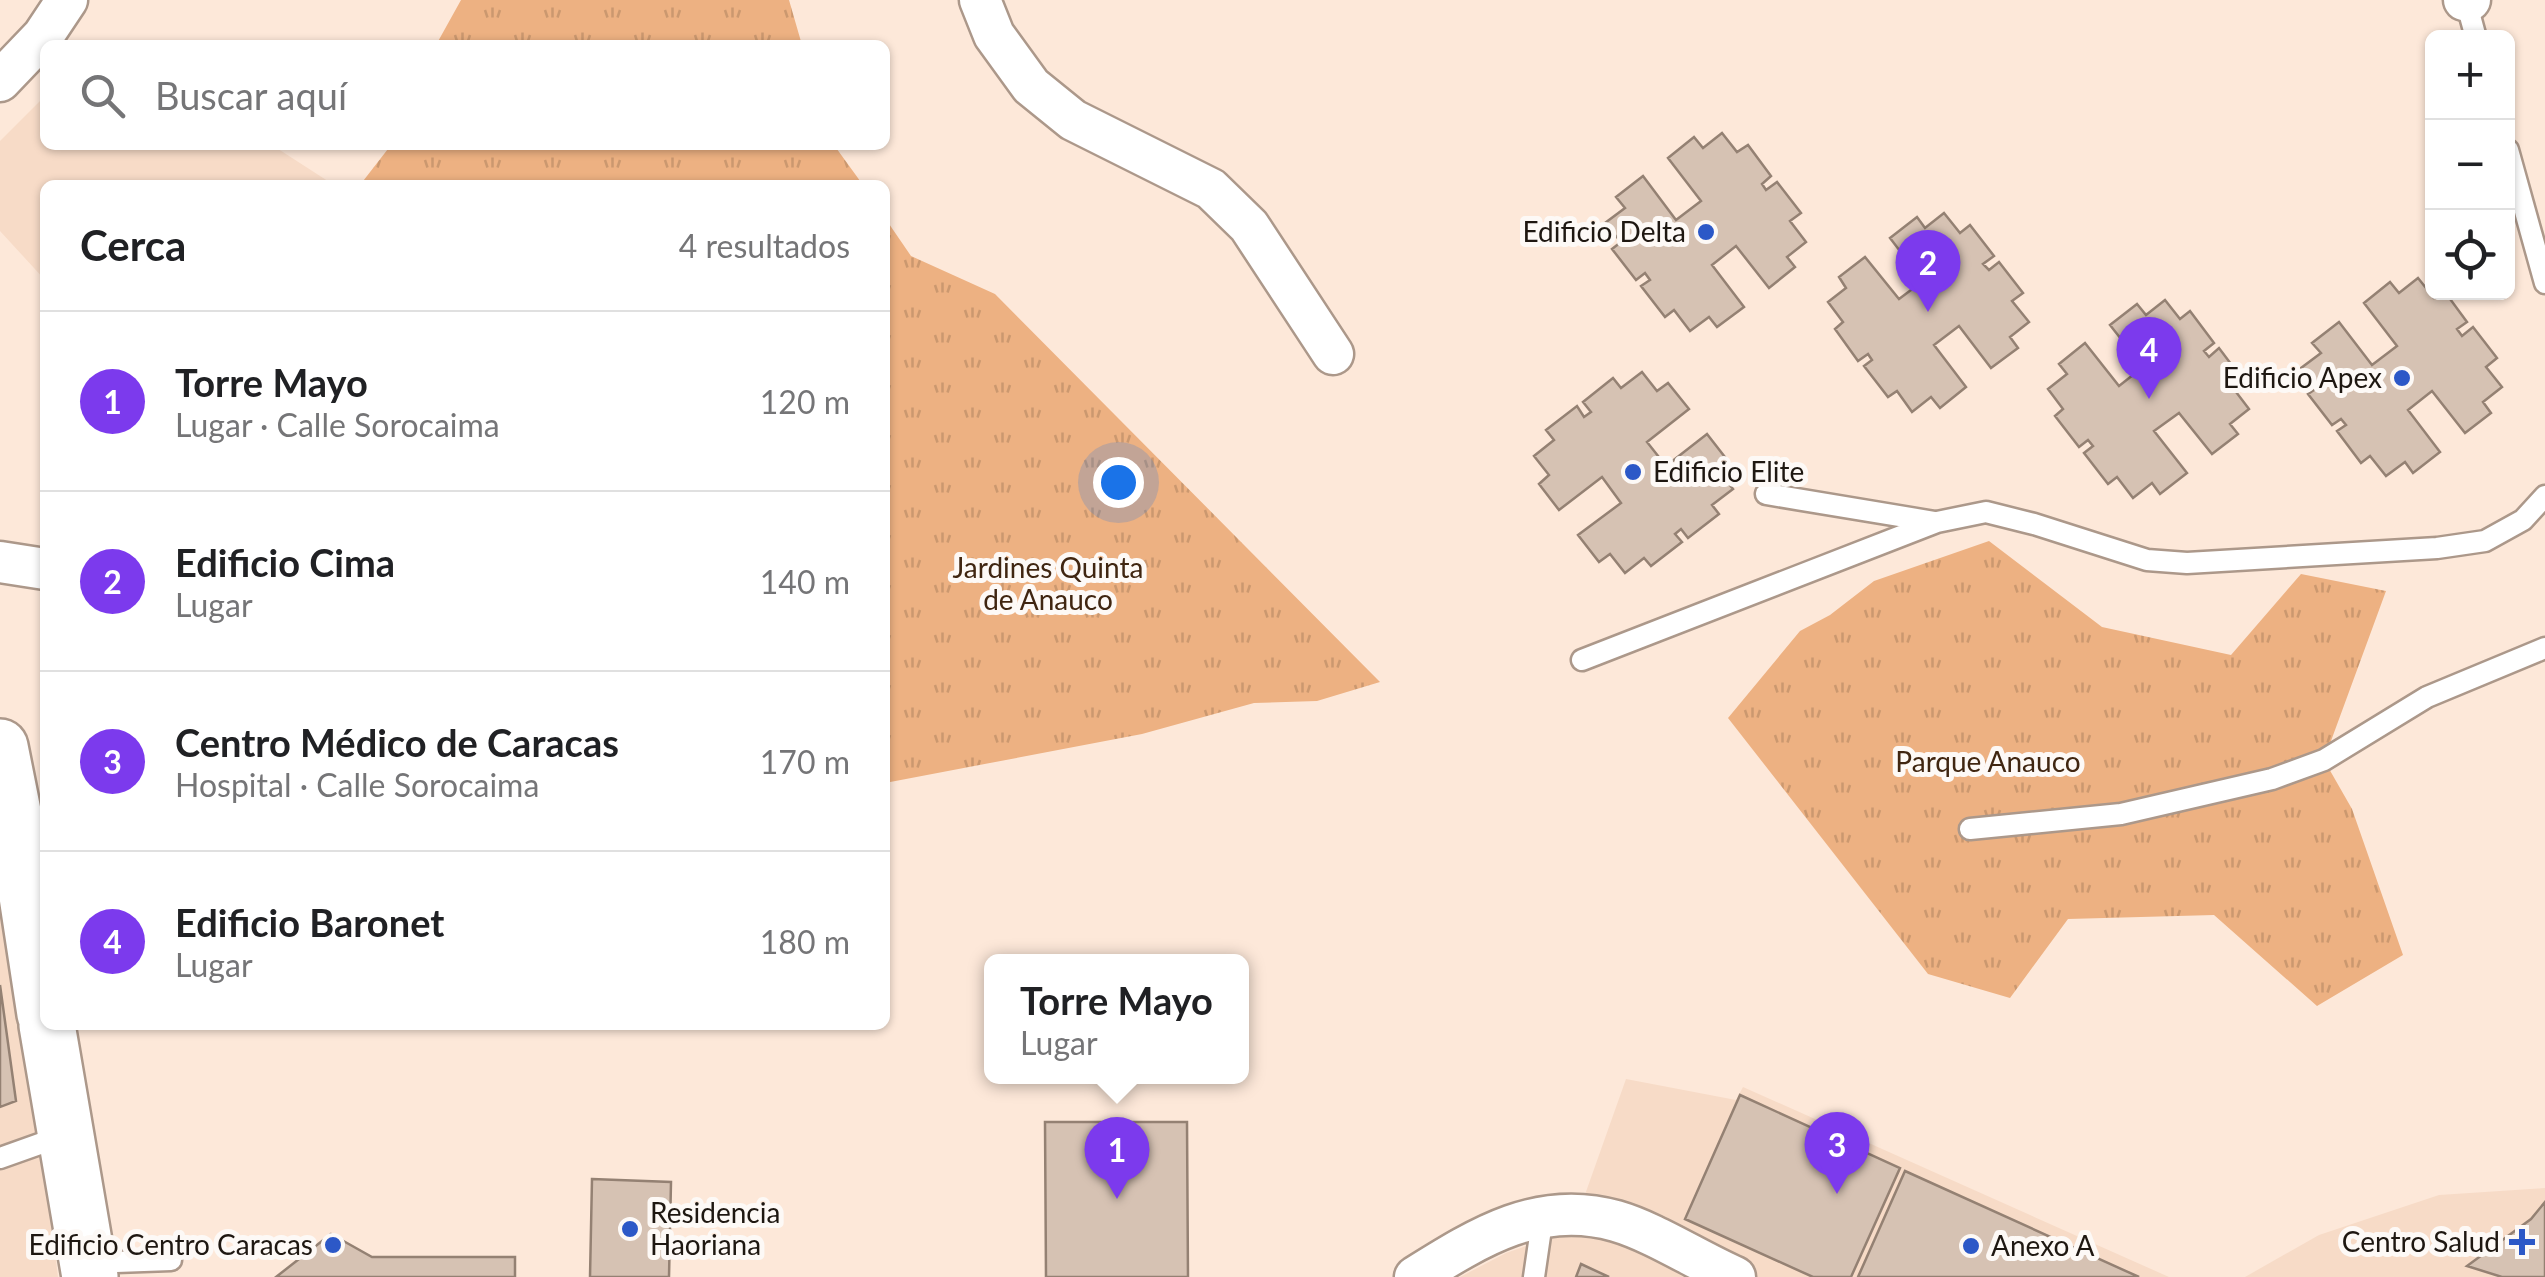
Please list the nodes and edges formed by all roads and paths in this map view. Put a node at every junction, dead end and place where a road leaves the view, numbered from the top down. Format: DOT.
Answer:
graph roads {
  1 [pos="67,0"];
  2 [pos="980,0"];
  3 [pos="2466,0"];
  4 [pos="2474,30"];
  5 [pos="0,81"];
  6 [pos="2515,175"];
  7 [pos="2545,283"];
  8 [pos="1333,354"];
  9 [pos="1766,494"];
  10 [pos="2545,496"];
  11 [pos="1937,522"];
  12 [pos="0,562"];
  13 [pos="40,568"];
  14 [pos="2545,648"];
  15 [pos="1582,660"];
  16 [pos="0,748"];
  17 [pos="1970,828"];
  18 [pos="40,981"];
  19 [pos="48,1030"];
  20 [pos="64,1135"];
  21 [pos="0,1158"];
  22 [pos="1542,1214"];
  23 [pos="170,1260"];
  24 [pos="88,1270"];
  25 [pos="1416,1277"];
  26 [pos="1534,1277"];
  27 [pos="1735,1277"];
  1 -- 5 [label="street"];
  2 -- 8 [label="street"];
  3 -- 4 [label="lane"];
  6 -- 7 [label="lane"];
  9 -- 11 [label="lane"];
  10 -- 11 [label="lane"];
  11 -- 15 [label="lane"];
  12 -- 13 [label="street"];
  14 -- 17 [label="lane"];
  16 -- 18 [label="main road"];
  19 -- 20 [label="main road"];
  20 -- 21 [label="lane"];
  20 -- 24 [label="main road"];
  22 -- 25 [label="street"];
  22 -- 26 [label="lane"];
  22 -- 27 [label="street"];
  23 -- 24 [label="lane"];
}
